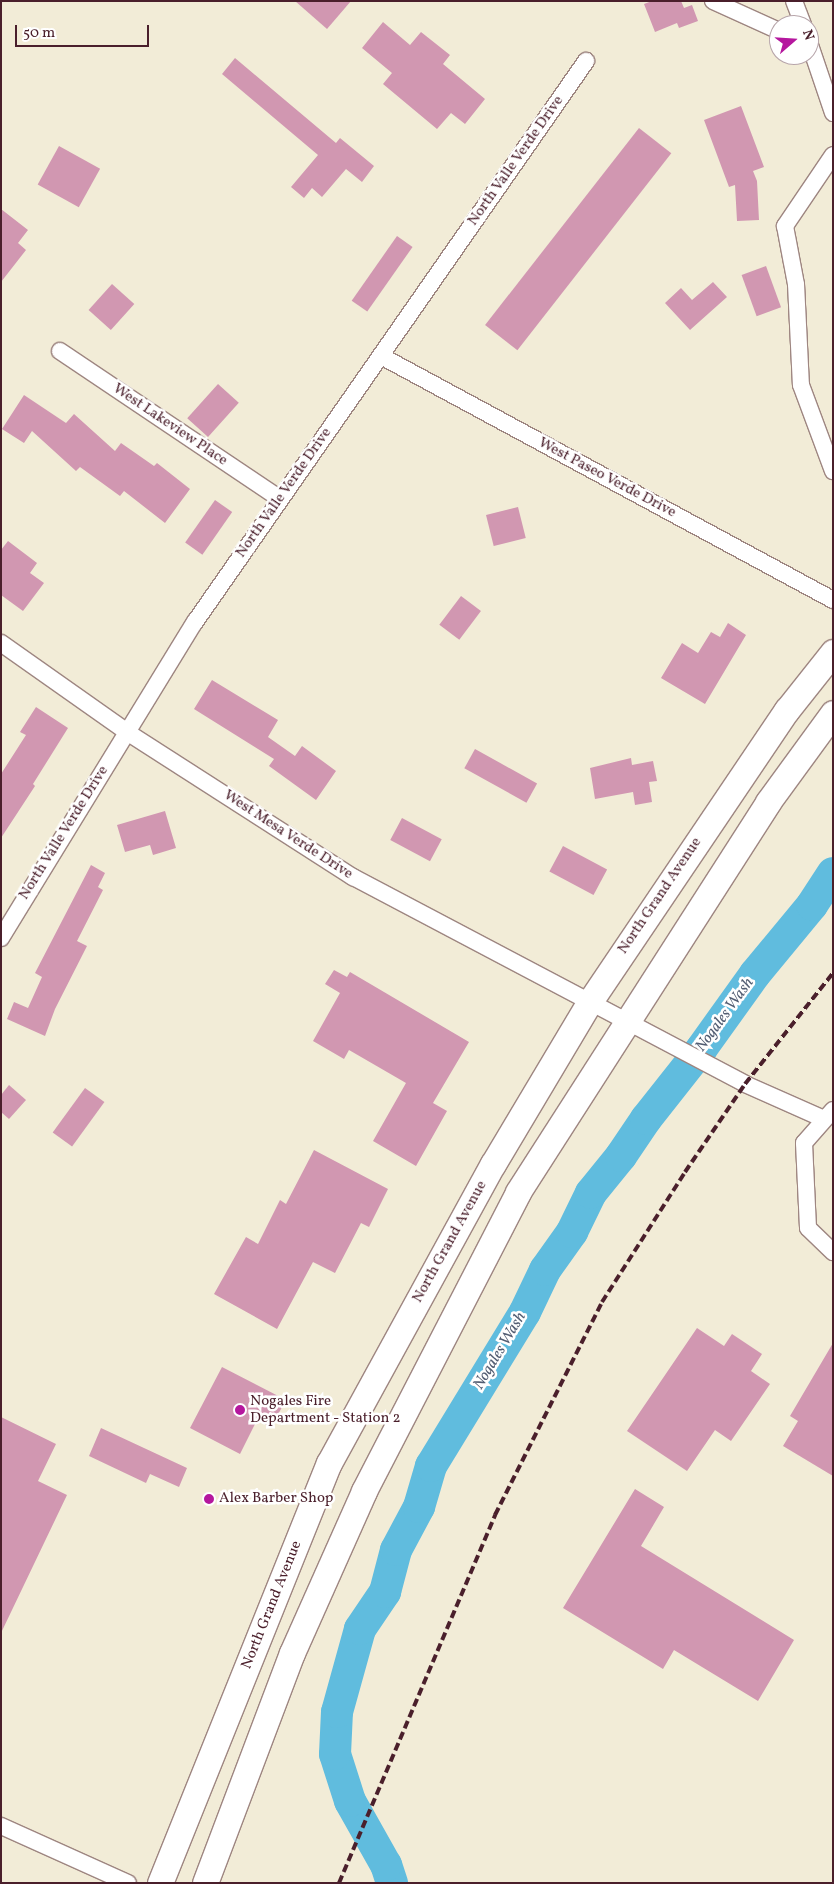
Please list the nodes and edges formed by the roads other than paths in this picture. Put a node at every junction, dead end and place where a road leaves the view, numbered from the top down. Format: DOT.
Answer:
graph roads {
  1 [pos="713,1"];
  2 [pos="794,1"];
  3 [pos="799,15"];
  4 [pos="769,26"];
  5 [pos="586,61"];
  6 [pos="816,65"];
  7 [pos="833,113"];
  8 [pos="833,155"];
  9 [pos="60,351"];
  10 [pos="381,356"];
  11 [pos="833,471"];
  12 [pos="280,499"];
  13 [pos="833,600"];
  14 [pos="1,643"];
  15 [pos="833,652"];
  16 [pos="833,713"];
  17 [pos="127,732"];
  18 [pos="1,938"];
  19 [pos="589,1002"];
  20 [pos="626,1022"];
  21 [pos="828,1114"];
  22 [pos="833,1252"];
  23 [pos="1,1826"];
  24 [pos="128,1883"];
  25 [pos="160,1883"];
  26 [pos="205,1883"];
  1 -- 4 [label="street"];
  2 -- 3 [label="street"];
  5 -- 10 [label="street, North Valle Verde Drive"];
  6 -- 7 [label="street"];
  8 -- 11 [label="street"];
  9 -- 12 [label="street, West Lakeview Place"];
  10 -- 12 [label="street, North Valle Verde Drive"];
  10 -- 13 [label="street, West Paseo Verde Drive"];
  12 -- 17 [label="street, North Valle Verde Drive"];
  14 -- 17 [label="street, West Mesa Verde Drive"];
  15 -- 19 [label="main road, North Grand Avenue"];
  16 -- 20 [label="main road"];
  17 -- 18 [label="street, North Valle Verde Drive"];
  17 -- 19 [label="street, West Mesa Verde Drive"];
  19 -- 20 [label="street, West Mesa Verde Drive"];
  19 -- 25 [label="main road, North Grand Avenue"];
  20 -- 21 [label="street, West Mesa Verde Drive"];
  20 -- 26 [label="main road"];
  21 -- 22 [label="street"];
  23 -- 24 [label="street"];
}
